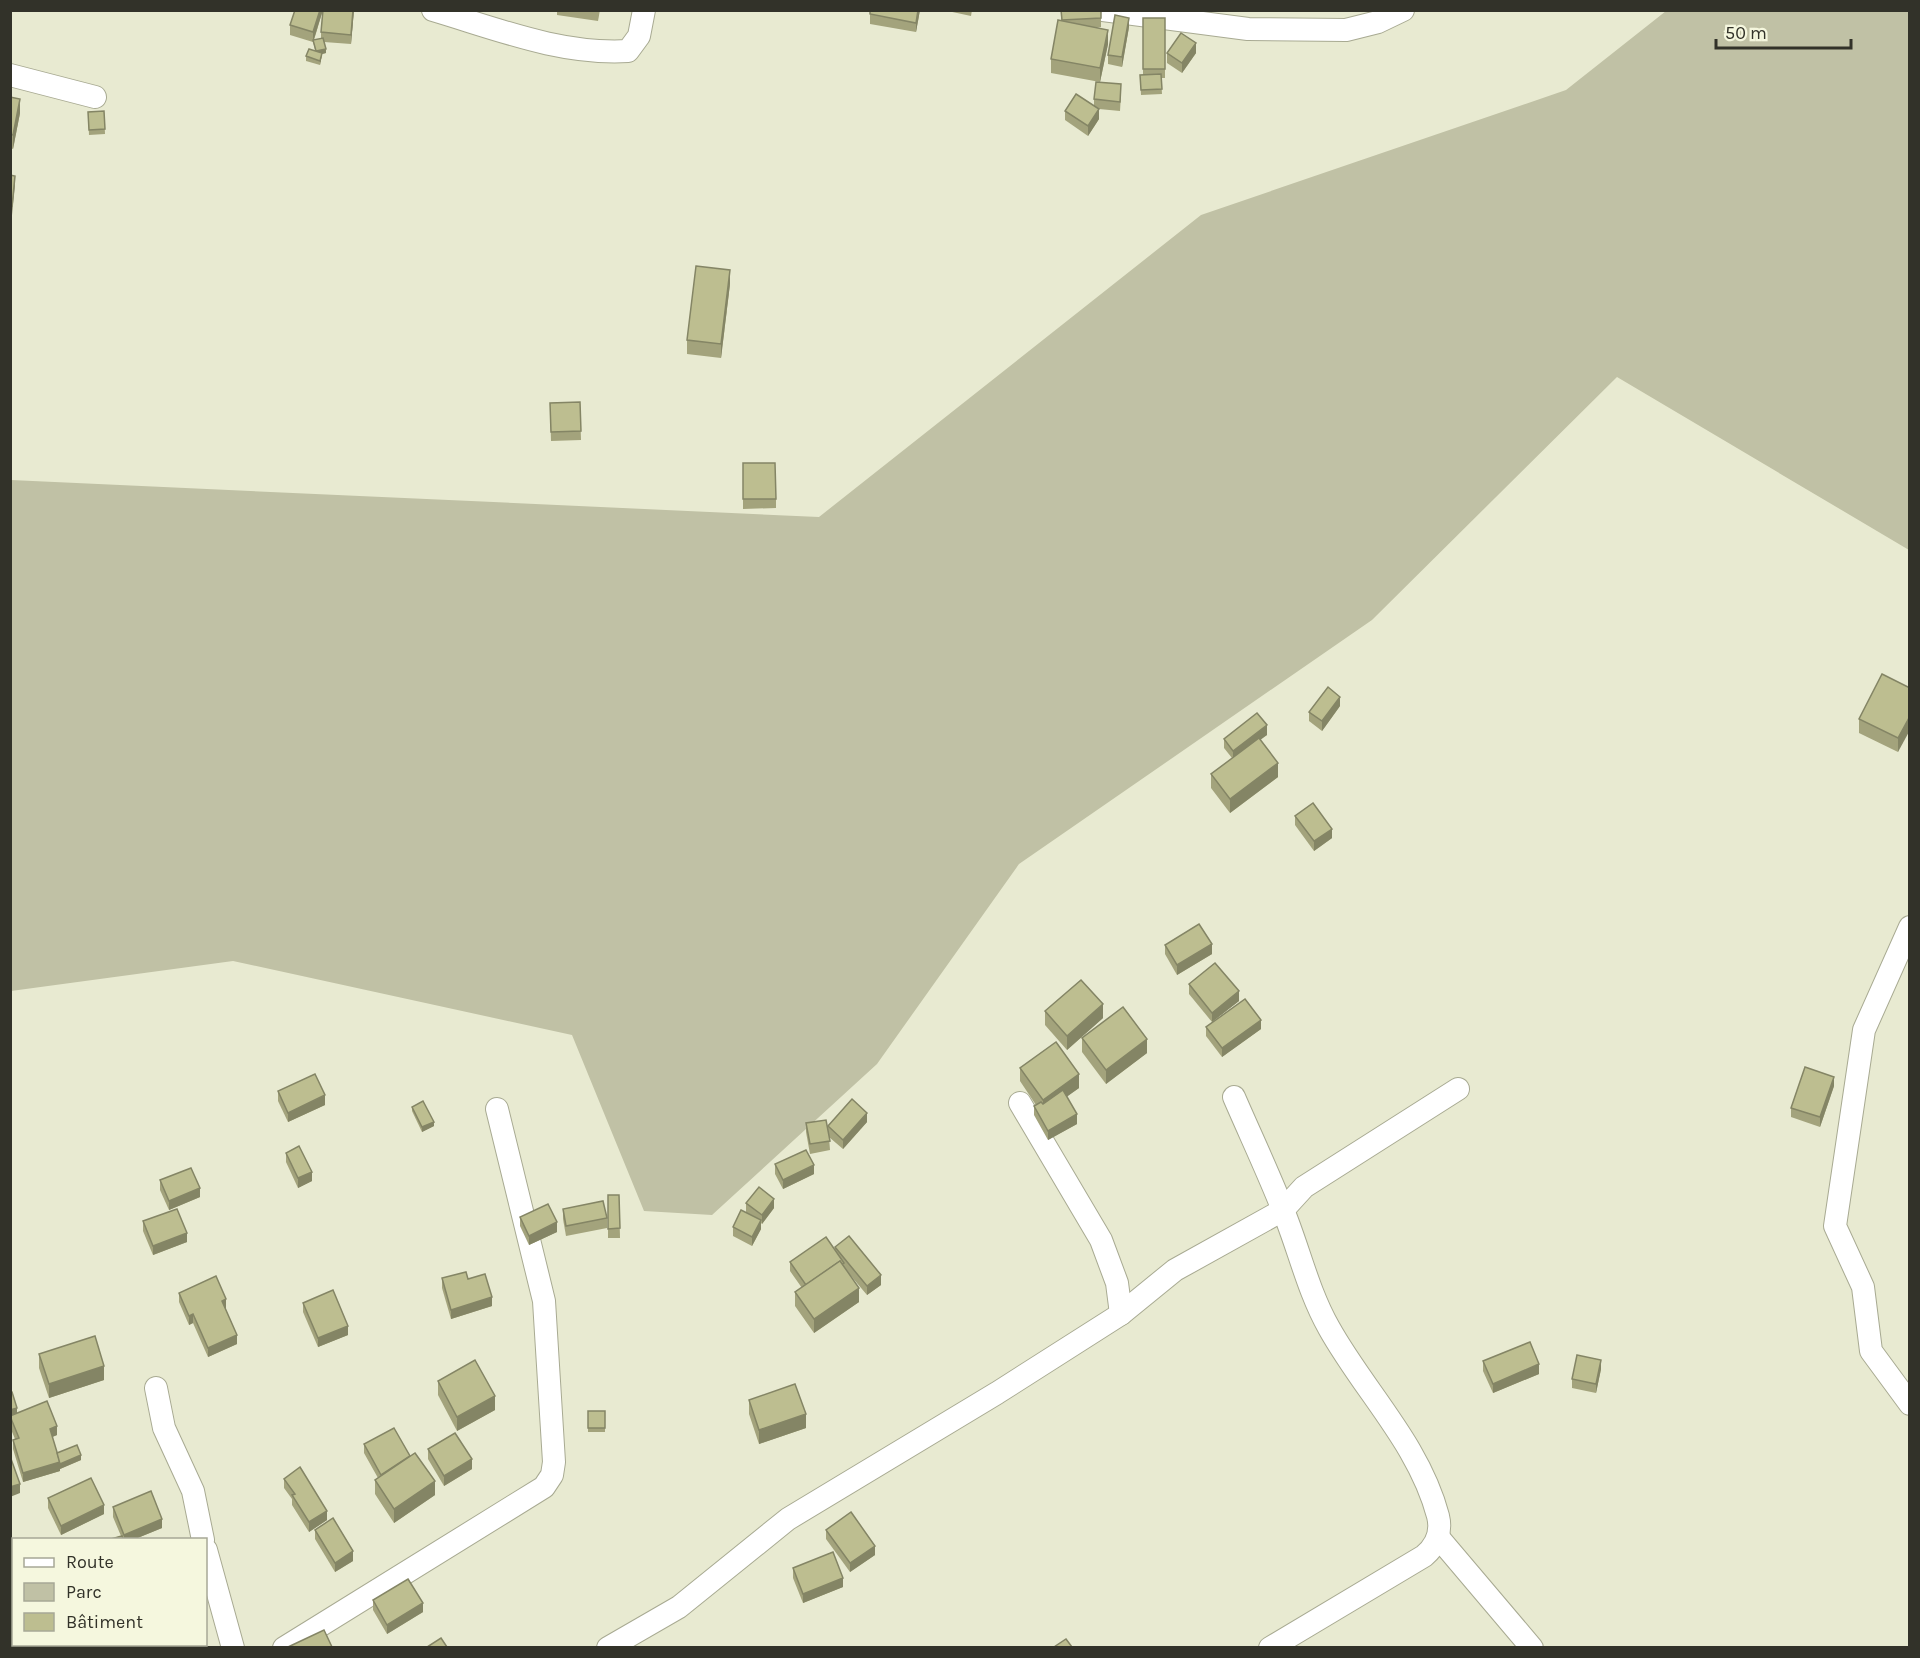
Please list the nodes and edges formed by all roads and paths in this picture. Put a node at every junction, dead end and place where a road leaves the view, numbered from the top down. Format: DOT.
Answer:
graph roads {
  1 [pos="433,10"];
  2 [pos="644,10"];
  3 [pos="1103,10"];
  4 [pos="1403,10"];
  5 [pos="10,75"];
  6 [pos="95,97"];
  7 [pos="1910,927"];
  8 [pos="1458,1089"];
  9 [pos="1234,1097"];
  10 [pos="1020,1103"];
  11 [pos="497,1109"];
  12 [pos="1283,1210"];
  13 [pos="1121,1314"];
  14 [pos="156,1388"];
  15 [pos="1910,1404"];
  16 [pos="1438,1537"];
  17 [pos="203,1538"];
  18 [pos="207,1554"];
  19 [pos="233,1647"];
  20 [pos="284,1647"];
  21 [pos="608,1647"];
  22 [pos="1270,1647"];
  23 [pos="1532,1647"];
  1 -- 2 [label="street"];
  3 -- 4 [label="street"];
  5 -- 6 [label="street"];
  7 -- 15 [label="street"];
  8 -- 12 [label="street"];
  9 -- 12 [label="street"];
  10 -- 13 [label="street"];
  11 -- 20 [label="street"];
  12 -- 13 [label="street"];
  12 -- 16 [label="street"];
  13 -- 21 [label="street"];
  14 -- 17 [label="street"];
  16 -- 22 [label="street"];
  16 -- 23 [label="street"];
  18 -- 19 [label="street"];
}
